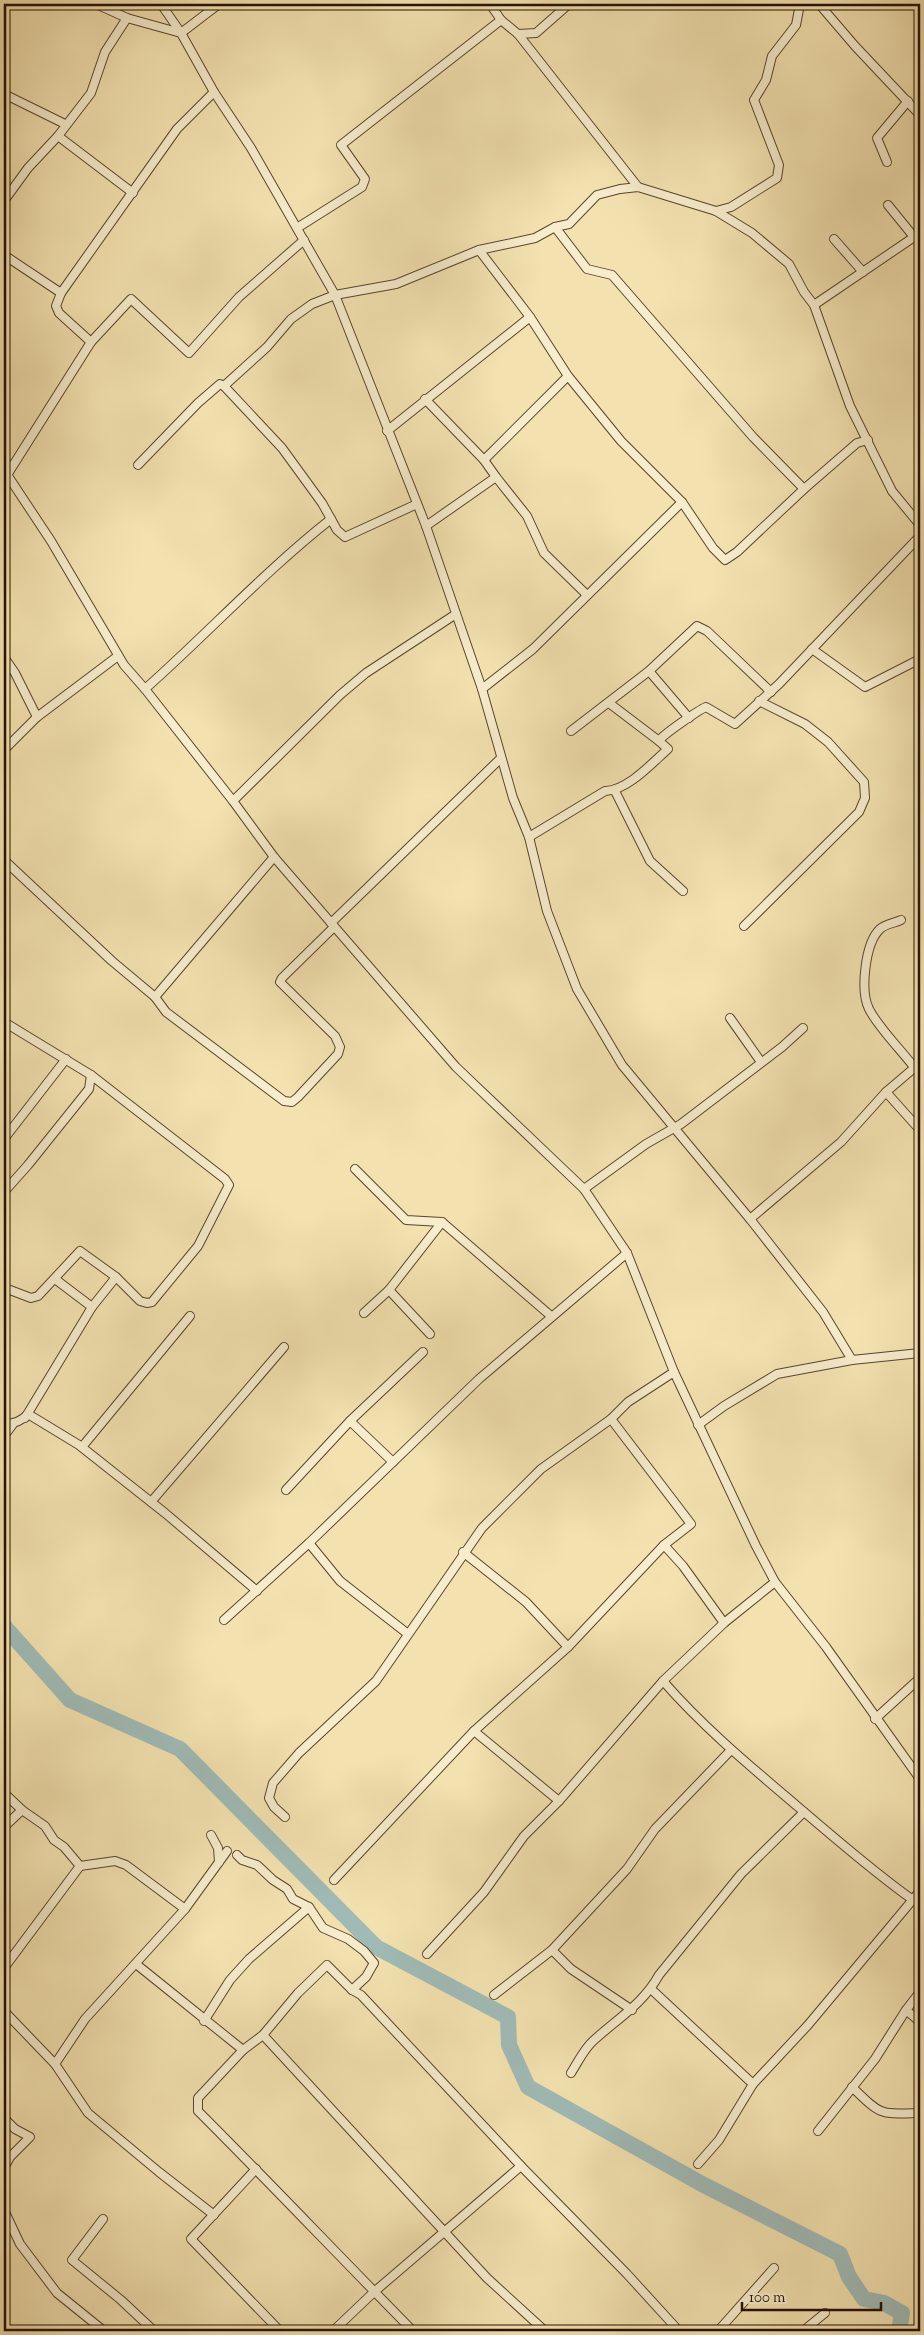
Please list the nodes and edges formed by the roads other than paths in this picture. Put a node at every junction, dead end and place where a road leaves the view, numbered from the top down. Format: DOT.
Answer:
graph roads {
  1 [pos="96,4"];
  2 [pos="161,4"];
  3 [pos="219,4"];
  4 [pos="490,4"];
  5 [pos="569,4"];
  6 [pos="800,4"];
  7 [pos="819,4"];
  8 [pos="127,18"];
  9 [pos="501,20"];
  10 [pos="181,33"];
  11 [pos="518,34"];
  12 [pos="214,92"];
  13 [pos="4,94"];
  14 [pos="908,100"];
  15 [pos="920,115"];
  16 [pos="65,124"];
  17 [pos="58,136"];
  18 [pos="887,162"];
  19 [pos="638,187"];
  20 [pos="134,193"];
  21 [pos="4,200"];
  22 [pos="888,204"];
  23 [pos="716,211"];
  24 [pos="554,227"];
  25 [pos="297,228"];
  26 [pos="917,235"];
  27 [pos="834,239"];
  28 [pos="304,240"];
  29 [pos="479,250"];
  30 [pos="4,255"];
  31 [pos="863,272"];
  32 [pos="61,293"];
  33 [pos="335,295"];
  34 [pos="814,305"];
  35 [pos="530,317"];
  36 [pos="91,342"];
  37 [pos="568,376"];
  38 [pos="224,386"];
  39 [pos="425,399"];
  40 [pos="387,431"];
  41 [pos="868,440"];
  42 [pos="484,460"];
  43 [pos="138,464"];
  44 [pos="6,473"];
  45 [pos="496,477"];
  46 [pos="804,489"];
  47 [pos="682,502"];
  48 [pos="417,504"];
  49 [pos="331,519"];
  50 [pos="920,525"];
  51 [pos="426,526"];
  52 [pos="920,536"];
  53 [pos="587,595"];
  54 [pos="456,614"];
  55 [pos="812,649"];
  56 [pos="118,656"];
  57 [pos="4,657"];
  58 [pos="920,659"];
  59 [pos="649,671"];
  60 [pos="145,689"];
  61 [pos="482,689"];
  62 [pos="771,692"];
  63 [pos="759,701"];
  64 [pos="609,703"];
  65 [pos="37,716"];
  66 [pos="689,718"];
  67 [pos="571,731"];
  68 [pos="659,741"];
  69 [pos="4,750"];
  70 [pos="501,758"];
  71 [pos="615,791"];
  72 [pos="233,801"];
  73 [pos="529,837"];
  74 [pos="274,856"];
  75 [pos="4,860"];
  76 [pos="683,892"];
  77 [pos="901,920"];
  78 [pos="333,925"];
  79 [pos="744,926"];
  80 [pos="155,997"];
  81 [pos="730,1018"];
  82 [pos="4,1022"];
  83 [pos="803,1028"];
  84 [pos="66,1058"];
  85 [pos="761,1062"];
  86 [pos="917,1065"];
  87 [pos="91,1075"];
  88 [pos="886,1092"];
  89 [pos="672,1128"];
  90 [pos="920,1130"];
  91 [pos="4,1139"];
  92 [pos="354,1169"];
  93 [pos="584,1189"];
  94 [pos="4,1192"];
  95 [pos="750,1219"];
  96 [pos="442,1222"];
  97 [pos="627,1253"];
  98 [pos="116,1277"];
  99 [pos="56,1279"];
  100 [pos="10,1290"];
  101 [pos="389,1290"];
  102 [pos="92,1307"];
  103 [pos="364,1313"];
  104 [pos="190,1316"];
  105 [pos="551,1316"];
  106 [pos="430,1334"];
  107 [pos="284,1347"];
  108 [pos="423,1352"];
  109 [pos="920,1352"];
  110 [pos="852,1360"];
  111 [pos="674,1372"];
  112 [pos="24,1418"];
  113 [pos="612,1419"];
  114 [pos="350,1421"];
  115 [pos="4,1424"];
  116 [pos="13,1424"];
  117 [pos="698,1425"];
  118 [pos="4,1436"];
  119 [pos="82,1447"];
  120 [pos="393,1462"];
  121 [pos="286,1490"];
  122 [pos="151,1502"];
  123 [pos="309,1543"];
  124 [pos="664,1545"];
  125 [pos="463,1552"];
  126 [pos="776,1582"];
  127 [pos="257,1591"];
  128 [pos="224,1620"];
  129 [pos="724,1623"];
  130 [pos="408,1634"];
  131 [pos="568,1647"];
  132 [pos="920,1678"];
  133 [pos="663,1681"];
  134 [pos="875,1719"];
  135 [pos="474,1731"];
  136 [pos="731,1750"];
  137 [pos="920,1779"];
  138 [pos="4,1793"];
  139 [pos="559,1802"];
  140 [pos="22,1810"];
  141 [pos="804,1812"];
  142 [pos="285,1817"];
  143 [pos="4,1827"];
  144 [pos="211,1835"];
  145 [pos="227,1851"];
  146 [pos="237,1855"];
  147 [pos="219,1862"];
  148 [pos="80,1866"];
  149 [pos="334,1880"];
  150 [pos="920,1891"];
  151 [pos="913,1900"];
  152 [pos="310,1907"];
  153 [pos="185,1909"];
  154 [pos="552,1950"];
  155 [pos="427,1954"];
  156 [pos="136,1964"];
  157 [pos="4,1968"];
  158 [pos="651,1989"];
  159 [pos="352,1990"];
  160 [pos="920,1992"];
  161 [pos="494,1995"];
  162 [pos="632,2010"];
  163 [pos="906,2010"];
  164 [pos="4,2011"];
  165 [pos="204,2021"];
  166 [pos="920,2022"];
  167 [pos="263,2035"];
  168 [pos="243,2050"];
  169 [pos="55,2064"];
  170 [pos="571,2072"];
  171 [pos="753,2084"];
  172 [pos="852,2087"];
  173 [pos="920,2113"];
  174 [pos="4,2118"];
  175 [pos="818,2132"];
  176 [pos="698,2164"];
  177 [pos="521,2166"];
  178 [pos="4,2168"];
  179 [pos="256,2169"];
  180 [pos="4,2210"];
  181 [pos="214,2215"];
  182 [pos="103,2219"];
  183 [pos="445,2232"];
  184 [pos="774,2268"];
  185 [pos="374,2292"];
  186 [pos="824,2313"];
  187 [pos="104,2331"];
  188 [pos="154,2331"];
  189 [pos="280,2331"];
  190 [pos="333,2331"];
  191 [pos="413,2331"];
  192 [pos="545,2331"];
  193 [pos="679,2331"];
  194 [pos="718,2331"];
  195 [pos="803,2331"];
  1 -- 8 [label="street"];
  2 -- 10 [label="street"];
  3 -- 10 [label="street"];
  4 -- 9 [label="street"];
  5 -- 11 [label="street"];
  6 -- 23 [label="street"];
  7 -- 14 [label="street"];
  8 -- 10 [label="street"];
  8 -- 16 [label="street"];
  9 -- 11 [label="street"];
  9 -- 25 [label="street"];
  10 -- 12 [label="street"];
  11 -- 19 [label="street"];
  12 -- 20 [label="street"];
  12 -- 25 [label="street"];
  13 -- 16 [label="street"];
  14 -- 15 [label="street"];
  14 -- 18 [label="street"];
  16 -- 17 [label="street"];
  17 -- 20 [label="street"];
  17 -- 21 [label="street"];
  19 -- 23 [label="street"];
  19 -- 24 [label="street"];
  20 -- 32 [label="street"];
  22 -- 26 [label="street"];
  23 -- 34 [label="street"];
  24 -- 29 [label="street"];
  24 -- 46 [label="street"];
  25 -- 28 [label="street"];
  26 -- 31 [label="street"];
  27 -- 31 [label="street"];
  28 -- 33 [label="street"];
  28 -- 36 [label="street"];
  29 -- 33 [label="street"];
  29 -- 35 [label="street"];
  30 -- 32 [label="street"];
  31 -- 34 [label="street"];
  32 -- 36 [label="street"];
  33 -- 38 [label="street"];
  33 -- 40 [label="street"];
  34 -- 41 [label="street"];
  35 -- 37 [label="street"];
  35 -- 39 [label="street"];
  36 -- 44 [label="street"];
  37 -- 42 [label="street"];
  37 -- 47 [label="street"];
  38 -- 43 [label="street"];
  38 -- 49 [label="street"];
  39 -- 40 [label="street"];
  39 -- 42 [label="street"];
  40 -- 48 [label="street"];
  41 -- 46 [label="street"];
  41 -- 50 [label="street"];
  42 -- 45 [label="street"];
  44 -- 56 [label="street"];
  45 -- 51 [label="street"];
  45 -- 53 [label="street"];
  46 -- 47 [label="street"];
  47 -- 53 [label="street"];
  48 -- 49 [label="street"];
  48 -- 51 [label="street"];
  49 -- 60 [label="street"];
  51 -- 54 [label="street"];
  52 -- 55 [label="street"];
  53 -- 61 [label="street"];
  54 -- 61 [label="street"];
  54 -- 72 [label="street"];
  55 -- 58 [label="street"];
  55 -- 62 [label="street"];
  56 -- 60 [label="street"];
  56 -- 65 [label="street"];
  57 -- 65 [label="street"];
  59 -- 62 [label="street"];
  59 -- 64 [label="street"];
  59 -- 66 [label="street"];
  60 -- 72 [label="street"];
  61 -- 70 [label="street"];
  62 -- 63 [label="street"];
  63 -- 66 [label="street"];
  63 -- 79 [label="street"];
  64 -- 67 [label="street"];
  64 -- 68 [label="street"];
  65 -- 69 [label="street"];
  66 -- 68 [label="street"];
  68 -- 71 [label="street"];
  70 -- 73 [label="street"];
  70 -- 78 [label="street"];
  71 -- 73 [label="street"];
  71 -- 76 [label="street"];
  72 -- 74 [label="street"];
  73 -- 89 [label="street"];
  74 -- 78 [label="street"];
  74 -- 80 [label="street"];
  75 -- 80 [label="street"];
  77 -- 86 [label="street"];
  78 -- 80 [label="street"];
  78 -- 93 [label="street"];
  81 -- 85 [label="street"];
  82 -- 84 [label="street"];
  83 -- 85 [label="street"];
  84 -- 87 [label="street"];
  84 -- 91 [label="street"];
  85 -- 89 [label="street"];
  86 -- 88 [label="street"];
  87 -- 94 [label="street"];
  87 -- 98 [label="street"];
  88 -- 90 [label="street"];
  88 -- 95 [label="street"];
  89 -- 93 [label="street"];
  89 -- 95 [label="street"];
  92 -- 96 [label="street"];
  93 -- 97 [label="street"];
  95 -- 110 [label="street"];
  96 -- 101 [label="street"];
  96 -- 105 [label="street"];
  97 -- 105 [label="street"];
  97 -- 111 [label="street"];
  98 -- 99 [label="street"];
  98 -- 102 [label="street"];
  99 -- 100 [label="street"];
  99 -- 102 [label="street"];
  101 -- 103 [label="street"];
  101 -- 106 [label="street"];
  102 -- 112 [label="street"];
  104 -- 119 [label="street"];
  105 -- 120 [label="street"];
  107 -- 122 [label="street"];
  108 -- 114 [label="street"];
  109 -- 110 [label="street"];
  110 -- 117 [label="street"];
  111 -- 113 [label="street"];
  111 -- 117 [label="street"];
  112 -- 116 [label="street"];
  112 -- 119 [label="street"];
  113 -- 124 [label="street"];
  113 -- 125 [label="street"];
  114 -- 120 [label="street"];
  114 -- 121 [label="street"];
  115 -- 116 [label="street"];
  116 -- 118 [label="street"];
  117 -- 126 [label="street"];
  119 -- 122 [label="street"];
  120 -- 123 [label="street"];
  122 -- 127 [label="street"];
  123 -- 127 [label="street"];
  123 -- 130 [label="street"];
  124 -- 129 [label="street"];
  124 -- 131 [label="street"];
  125 -- 130 [label="street"];
  125 -- 131 [label="street"];
  126 -- 129 [label="street"];
  126 -- 134 [label="street"];
  127 -- 128 [label="street"];
  129 -- 133 [label="street"];
  130 -- 142 [label="street"];
  131 -- 135 [label="street"];
  132 -- 134 [label="street"];
  133 -- 136 [label="street"];
  133 -- 139 [label="street"];
  134 -- 137 [label="street"];
  135 -- 139 [label="street"];
  135 -- 149 [label="street"];
  136 -- 141 [label="street"];
  136 -- 154 [label="street"];
  138 -- 140 [label="street"];
  139 -- 155 [label="street"];
  140 -- 143 [label="street"];
  140 -- 148 [label="street"];
  141 -- 151 [label="street"];
  141 -- 158 [label="street"];
  144 -- 147 [label="street"];
  145 -- 147 [label="street"];
  146 -- 152 [label="street"];
  147 -- 153 [label="street"];
  148 -- 153 [label="street"];
  148 -- 157 [label="street"];
  150 -- 151 [label="street"];
  151 -- 171 [label="street"];
  152 -- 159 [label="street"];
  152 -- 165 [label="street"];
  153 -- 156 [label="street"];
  154 -- 161 [label="street"];
  154 -- 162 [label="street"];
  156 -- 165 [label="street"];
  156 -- 169 [label="street"];
  158 -- 162 [label="street"];
  158 -- 171 [label="street"];
  159 -- 167 [label="street"];
  159 -- 177 [label="street"];
  160 -- 163 [label="street"];
  162 -- 170 [label="street"];
  163 -- 166 [label="street"];
  163 -- 172 [label="street"];
  164 -- 169 [label="street"];
  165 -- 168 [label="street"];
  167 -- 168 [label="street"];
  167 -- 183 [label="street"];
  168 -- 179 [label="street"];
  169 -- 181 [label="street"];
  171 -- 176 [label="street"];
  172 -- 173 [label="street"];
  172 -- 175 [label="street"];
  174 -- 178 [label="street"];
  177 -- 183 [label="street"];
  177 -- 193 [label="street"];
  179 -- 181 [label="street"];
  179 -- 185 [label="street"];
  180 -- 187 [label="street"];
  181 -- 189 [label="street"];
  182 -- 188 [label="street"];
  183 -- 185 [label="street"];
  183 -- 192 [label="street"];
  184 -- 194 [label="street"];
  185 -- 190 [label="street"];
  185 -- 191 [label="street"];
  186 -- 195 [label="street"];
}
